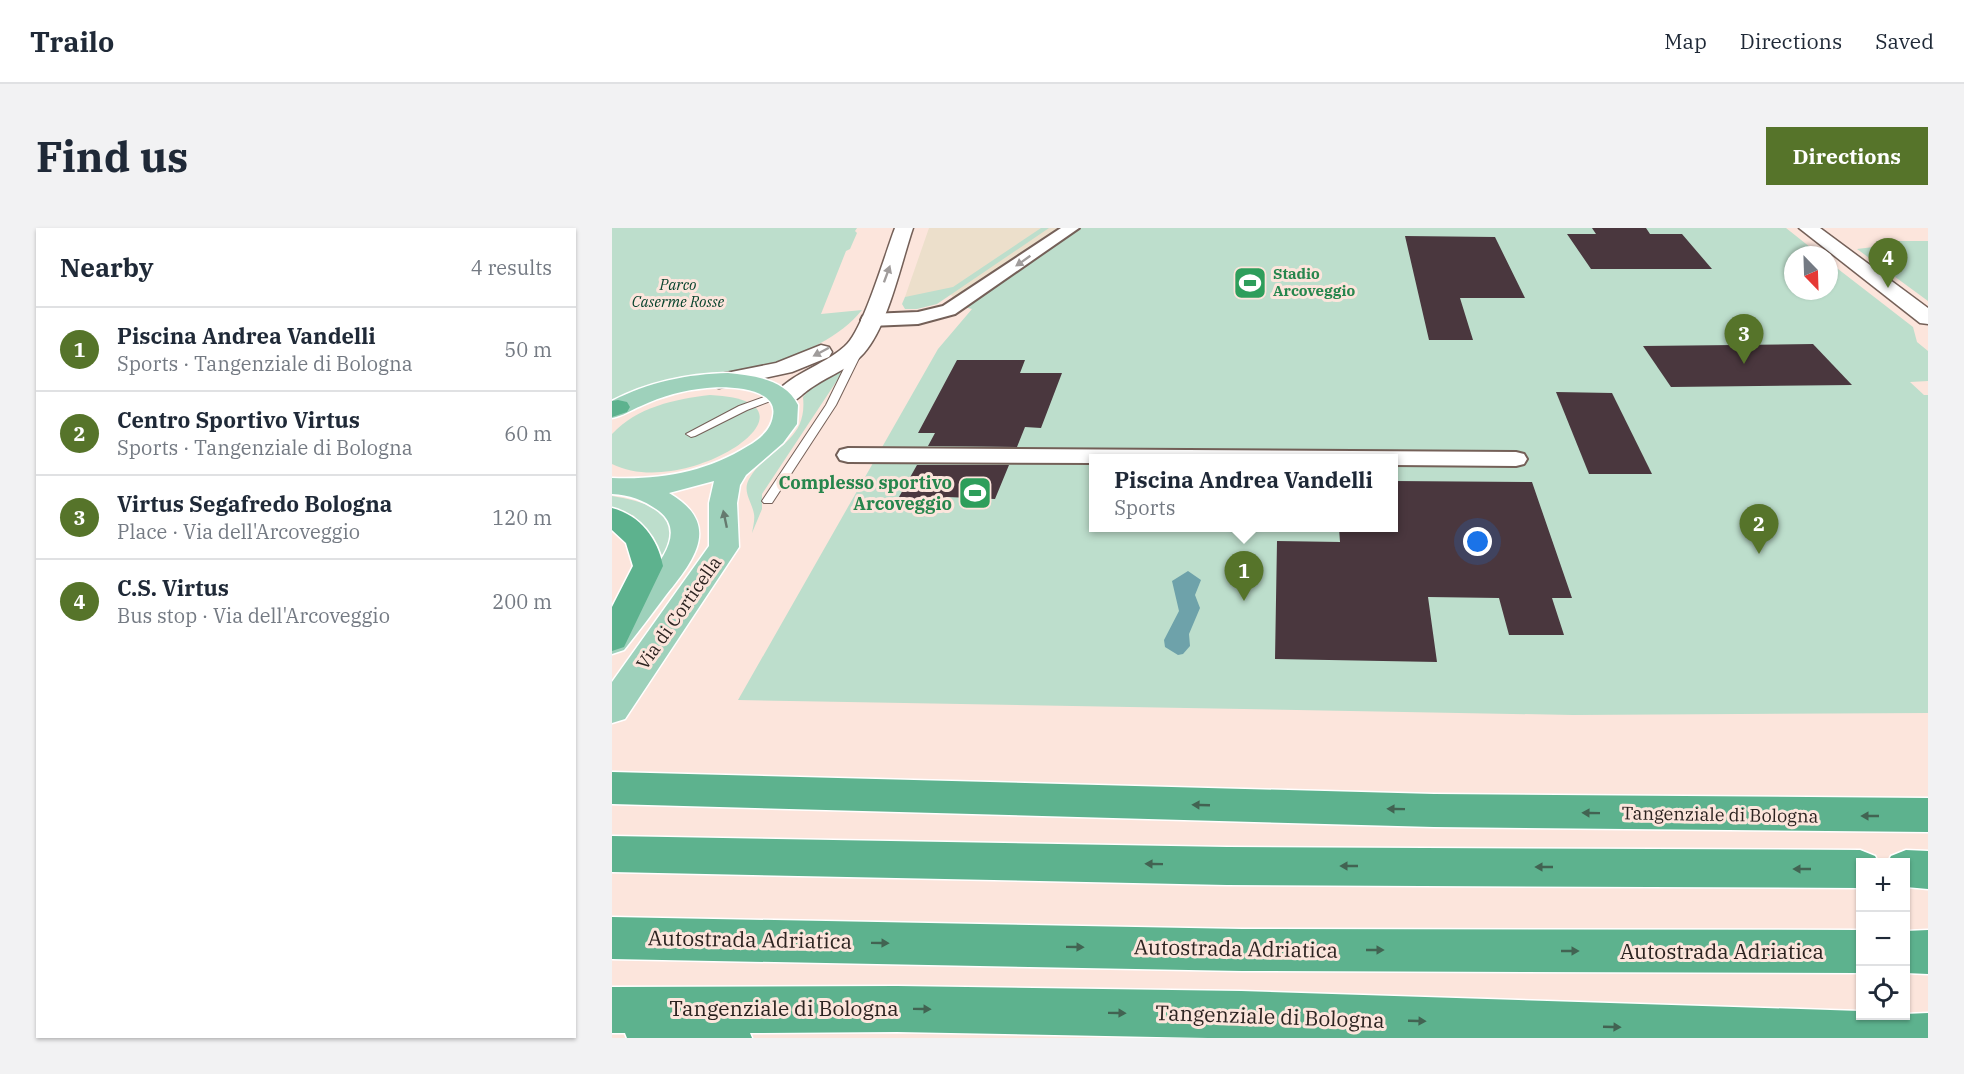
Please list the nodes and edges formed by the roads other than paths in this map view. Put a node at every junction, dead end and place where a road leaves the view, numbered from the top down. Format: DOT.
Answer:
graph roads {
  1 [pos="903,228"];
  2 [pos="1071,228"];
  3 [pos="1808,228"];
  4 [pos="1928,318"];
  5 [pos="866,330"];
  6 [pos="719,381"];
  7 [pos="781,397"];
  8 [pos="614,410"];
  9 [pos="691,434"];
  10 [pos="756,452"];
  11 [pos="848,455"];
  12 [pos="1089,456"];
  13 [pos="1398,458"];
  14 [pos="1516,459"];
  15 [pos="625,487"];
  16 [pos="768,501"];
  17 [pos="612,517"];
  18 [pos="612,641"];
  19 [pos="612,709"];
  20 [pos="621,788"];
  21 [pos="1928,815"];
  22 [pos="612,854"];
  23 [pos="1856,869"];
  24 [pos="1910,869"];
  25 [pos="1928,870"];
  26 [pos="612,938"];
  27 [pos="1856,952"];
  28 [pos="1910,952"];
  29 [pos="1928,952"];
  30 [pos="612,1010"];
  31 [pos="612,1022"];
  32 [pos="1928,1037"];
  33 [pos="728,1038"];
  5 -- 1 [label="main road, one-way"];
  2 -- 5 [label="street, one-way"];
  3 -- 4 [label="main road"];
  5 -- 6 [label="main road, one-way"];
  5 -- 7 [label="main road"];
  5 -- 16 [label="lane"];
  6 -- 7 [label="main road"];
  6 -- 8 [label="main road"];
  7 -- 9 [label="lane"];
  7 -- 10 [label="main road"];
  10 -- 15 [label="main road"];
  19 -- 10 [label="main road, Via di Corticella, one-way"];
  11 -- 12 [label="street"];
  13 -- 14 [label="street"];
  15 -- 18 [label="main road, Via di Corticella"];
  17 -- 18 [label="highway"];
  21 -- 20 [label="highway, Tangenziale di Bologna, one-way"];
  23 -- 22 [label="highway, one-way"];
  24 -- 25 [label="highway"];
  26 -- 27 [label="highway, Autostrada Adriatica, one-way"];
  28 -- 29 [label="highway"];
  30 -- 32 [label="highway, Tangenziale di Bologna, one-way"];
  31 -- 33 [label="highway"];
}
